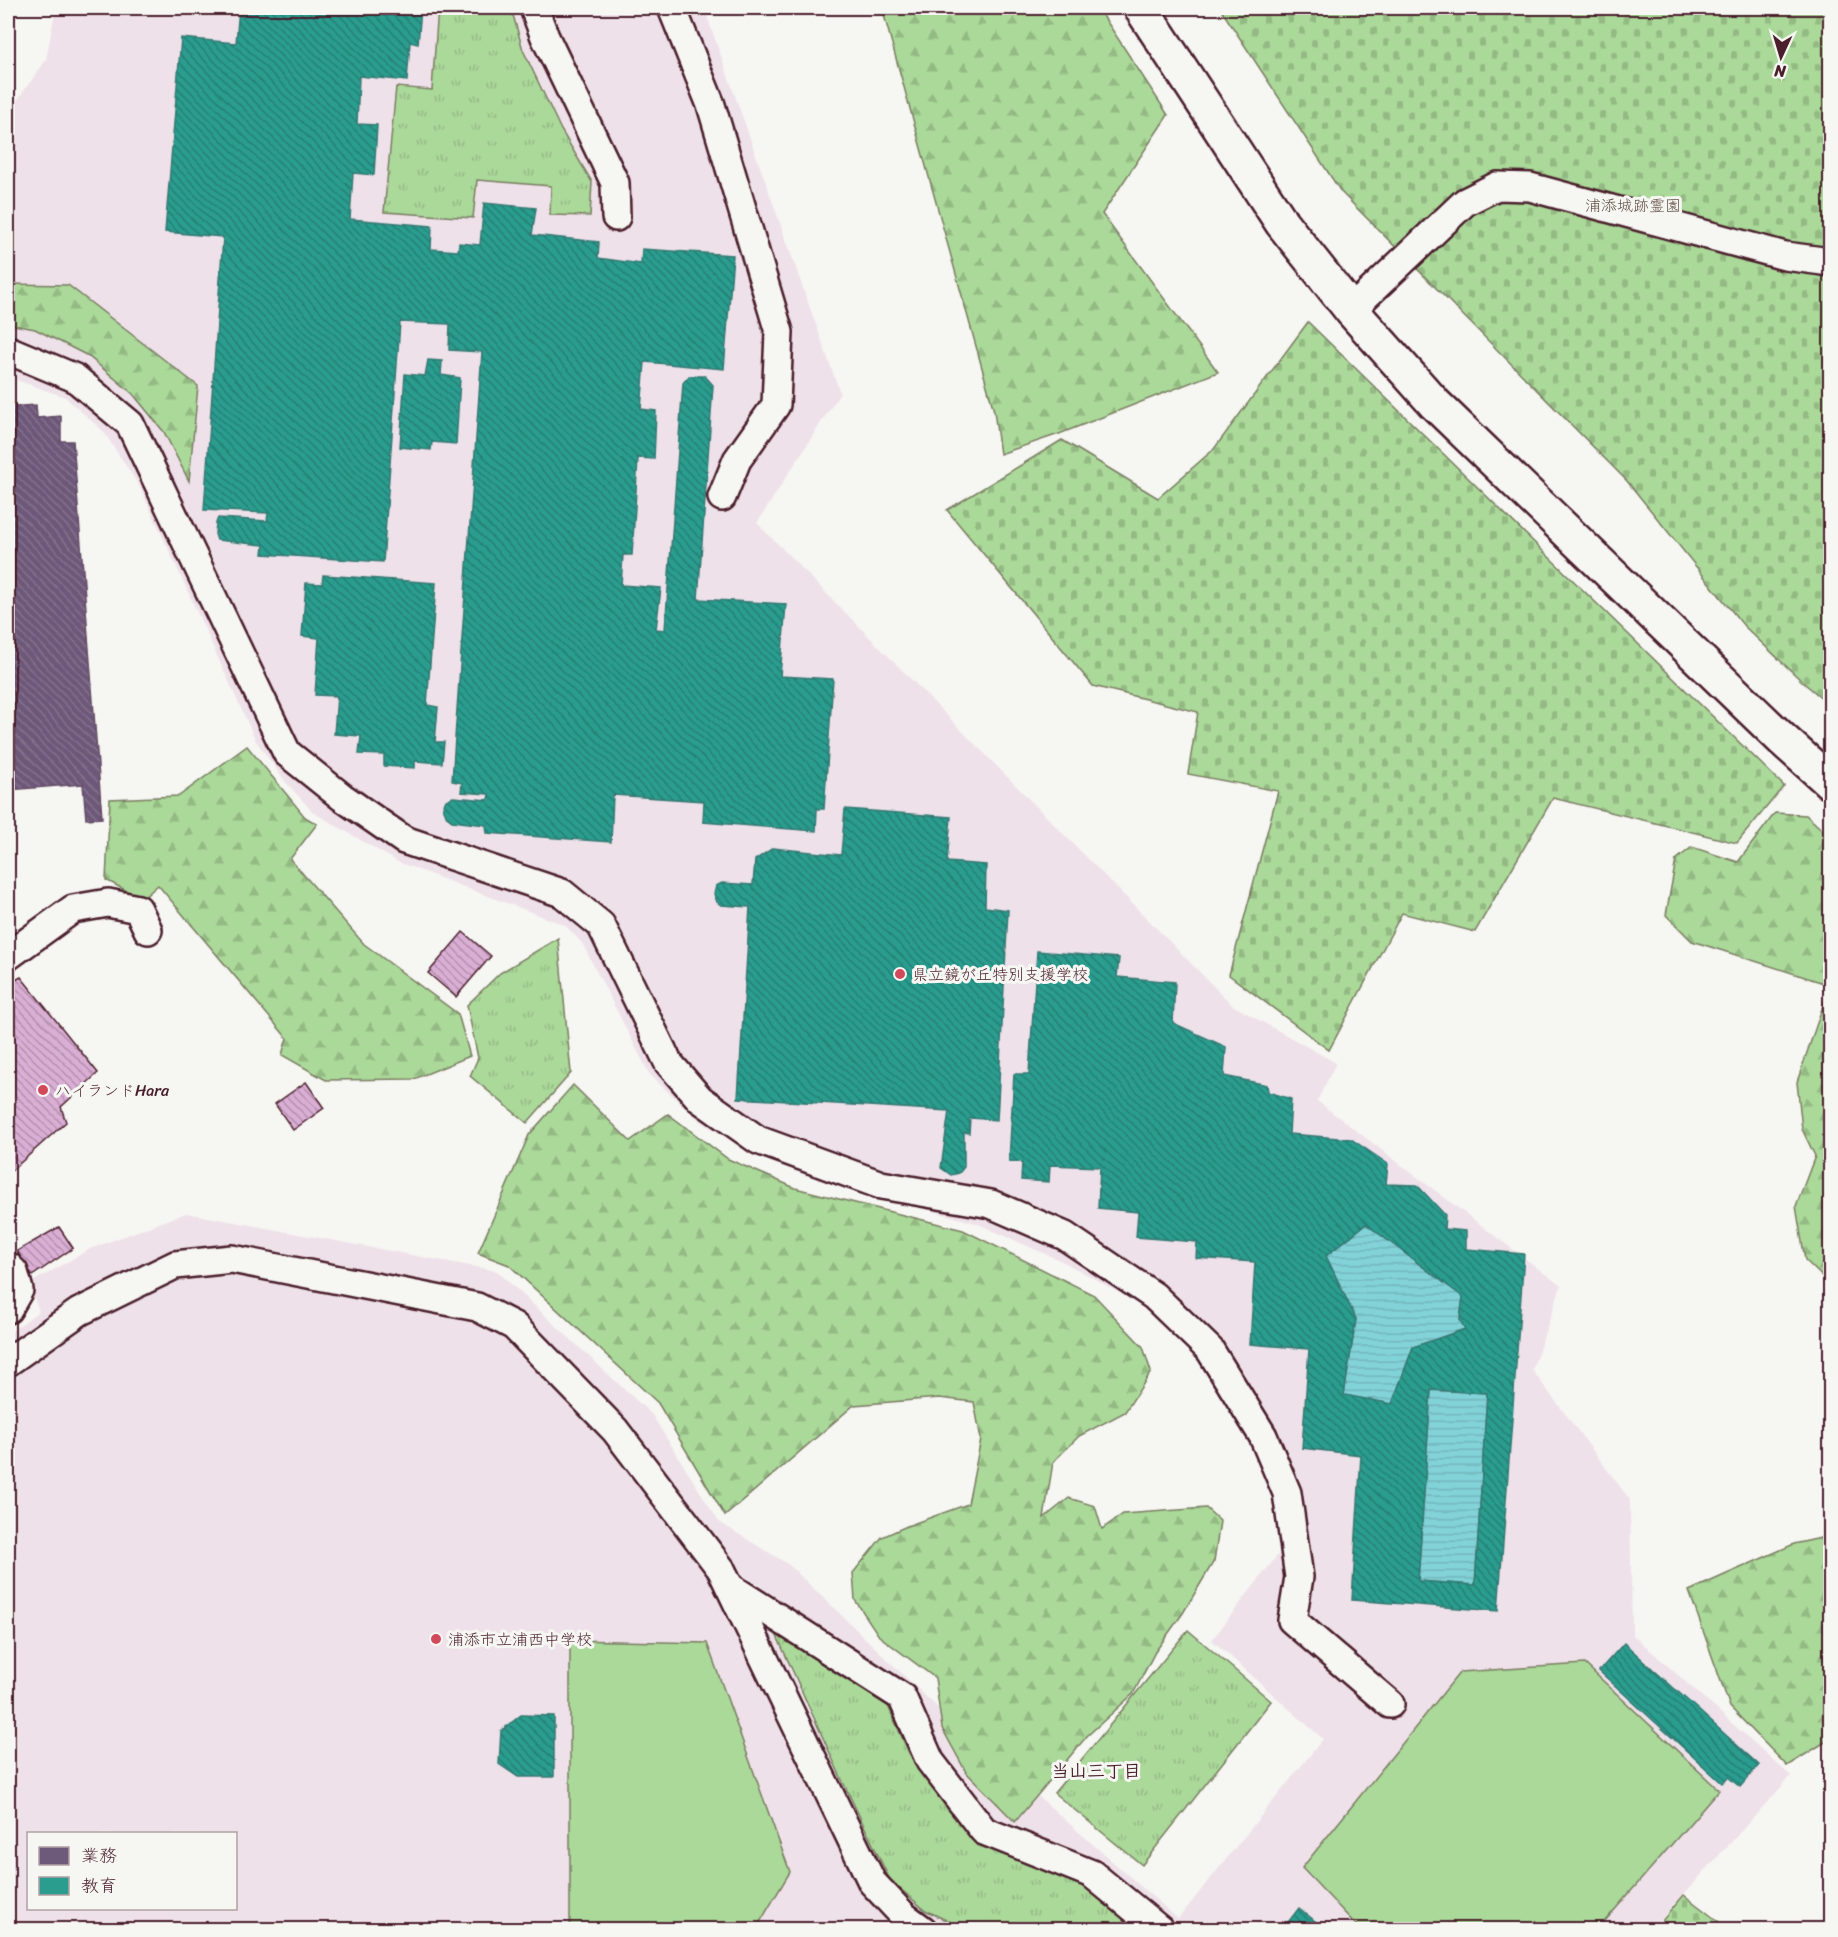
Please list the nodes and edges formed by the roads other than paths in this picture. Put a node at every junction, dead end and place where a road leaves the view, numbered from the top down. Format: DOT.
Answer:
graph roads {
  1 [pos="534,8"];
  2 [pos="672,8"];
  3 [pos="1141,8"];
  4 [pos="616,217"];
  5 [pos="1830,262"];
  6 [pos="1351,310"];
  7 [pos="8,350"];
  8 [pos="722,497"];
  9 [pos="1830,783"];
  10 [pos="148,930"];
  11 [pos="8,956"];
  12 [pos="8,1266"];
  13 [pos="8,1309"];
  14 [pos="8,1362"];
  15 [pos="729,1587"];
  16 [pos="1390,1704"];
  17 [pos="923,1929"];
  18 [pos="1160,1929"];
  1 -- 4 [label="lane"];
  2 -- 8 [label="lane"];
  3 -- 6 [label="street"];
  5 -- 6 [label="lane"];
  6 -- 9 [label="street"];
  7 -- 16 [label="lane"];
  10 -- 11 [label="lane"];
  12 -- 13 [label="lane"];
  14 -- 15 [label="lane"];
  15 -- 17 [label="lane"];
  15 -- 18 [label="lane"];
}
